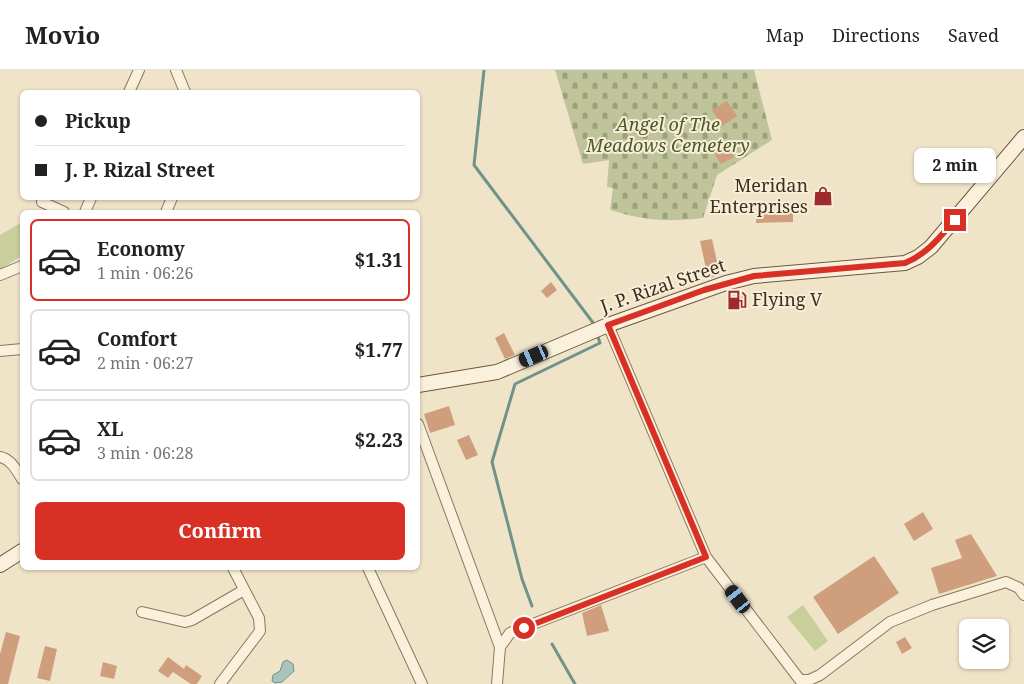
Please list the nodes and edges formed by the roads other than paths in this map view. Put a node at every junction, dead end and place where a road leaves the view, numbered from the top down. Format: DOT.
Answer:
graph roads {
  1 [pos="138,70"];
  2 [pos="176,70"];
  3 [pos="130,90"];
  4 [pos="184,90"];
  5 [pos="1024,137"];
  6 [pos="42,202"];
  7 [pos="60,210"];
  8 [pos="20,267"];
  9 [pos="0,275"];
  10 [pos="608,325"];
  11 [pos="20,349"];
  12 [pos="0,350"];
  13 [pos="420,385"];
  14 [pos="420,429"];
  15 [pos="0,457"];
  16 [pos="20,476"];
  17 [pos="20,552"];
  18 [pos="706,557"];
  19 [pos="0,565"];
  20 [pos="234,570"];
  21 [pos="369,570"];
  22 [pos="244,590"];
  23 [pos="1024,594"];
  24 [pos="142,612"];
  25 [pos="500,647"];
  26 [pos="220,684"];
  27 [pos="422,684"];
  28 [pos="497,684"];
  1 -- 3 [label="street"];
  2 -- 4 [label="street"];
  5 -- 10 [label="main road, J. P. Rizal Street"];
  6 -- 7 [label="street"];
  8 -- 9 [label="street"];
  10 -- 13 [label="main road, J. P. Rizal Street"];
  10 -- 18 [label="street"];
  11 -- 12 [label="street"];
  14 -- 25 [label="street"];
  15 -- 16 [label="street"];
  17 -- 19 [label="main road"];
  18 -- 23 [label="street"];
  18 -- 25 [label="street"];
  20 -- 22 [label="street"];
  21 -- 27 [label="street"];
  22 -- 24 [label="street"];
  22 -- 26 [label="street"];
  25 -- 28 [label="street"];
}
